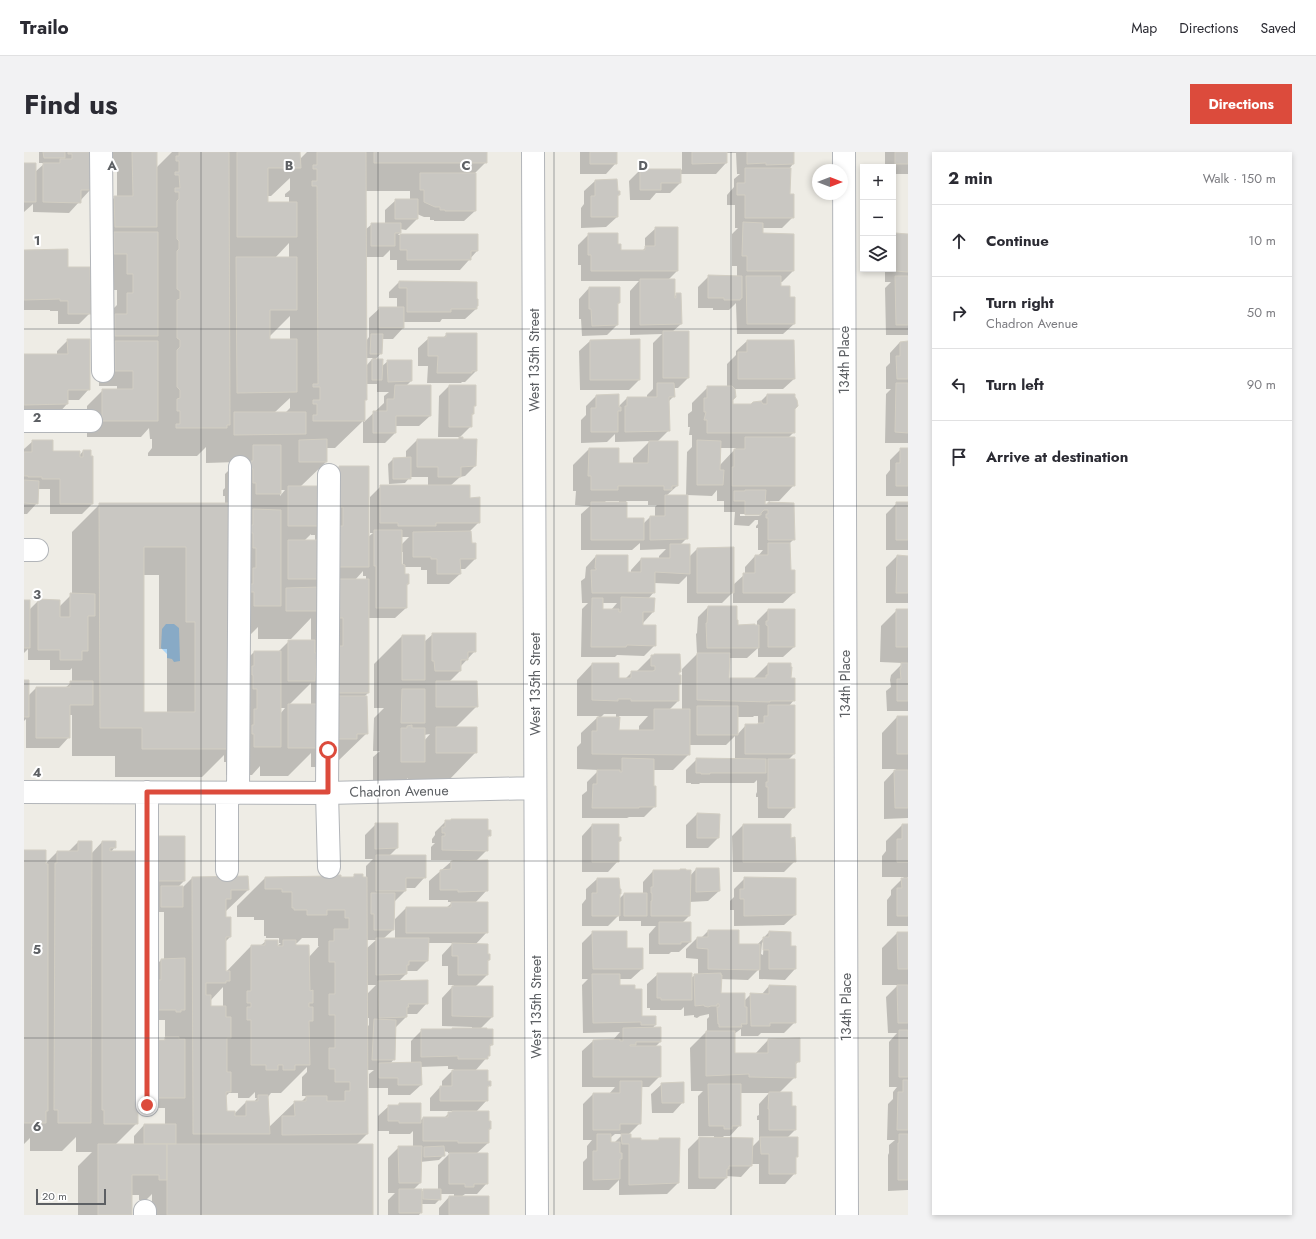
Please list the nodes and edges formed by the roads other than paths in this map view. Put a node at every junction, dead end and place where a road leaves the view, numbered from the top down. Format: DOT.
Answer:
graph roads {
  1 [pos="102,152"];
  2 [pos="533,152"];
  3 [pos="844,152"];
  4 [pos="103,371"];
  5 [pos="24,421"];
  6 [pos="91,421"];
  7 [pos="240,467"];
  8 [pos="329,475"];
  9 [pos="535,788"];
  10 [pos="24,792"];
  11 [pos="147,792"];
  12 [pos="233,792"];
  13 [pos="328,792"];
  14 [pos="329,867"];
  15 [pos="227,870"];
  16 [pos="147,1105"];
  17 [pos="537,1215"];
  18 [pos="846,1215"];
  1 -- 4 [label="street"];
  2 -- 9 [label="street, West 135th Street"];
  3 -- 18 [label="street, 134th Place"];
  5 -- 6 [label="street"];
  7 -- 12 [label="street"];
  8 -- 13 [label="street"];
  9 -- 13 [label="street, Chadron Avenue"];
  9 -- 17 [label="street, West 135th Street"];
  10 -- 11 [label="street, Chadron Avenue"];
  11 -- 12 [label="street, Chadron Avenue"];
  11 -- 16 [label="street"];
  12 -- 13 [label="street, Chadron Avenue"];
  12 -- 15 [label="street"];
  13 -- 14 [label="street"];
}
